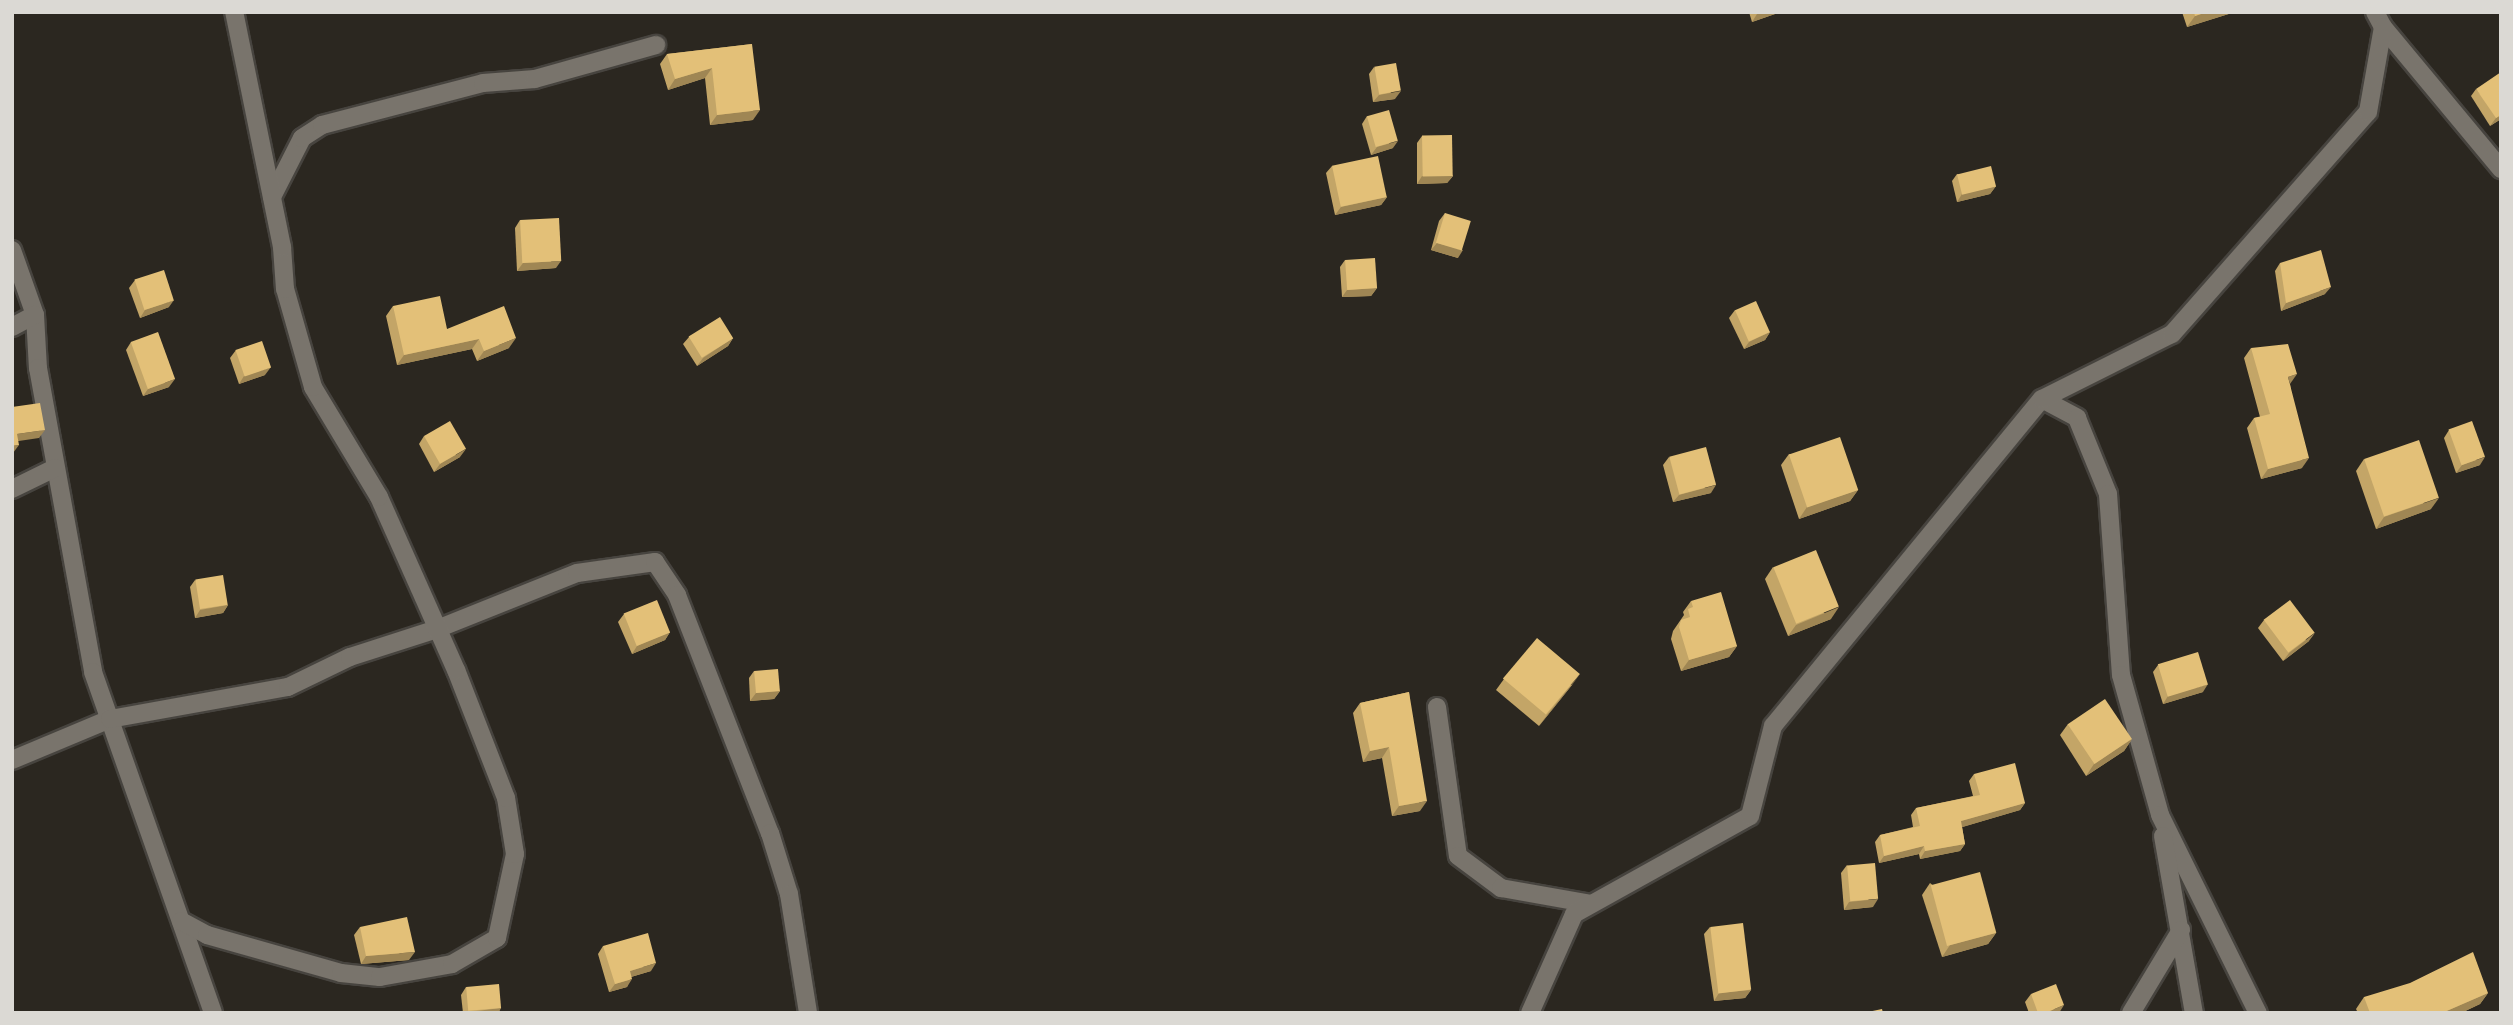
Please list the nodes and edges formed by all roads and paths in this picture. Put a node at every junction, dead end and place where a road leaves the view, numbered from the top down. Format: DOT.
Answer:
graph roads {
  1 [pos="234,12"];
  2 [pos="2379,20"];
  3 [pos="656,45"];
  4 [pos="2501,169"];
  5 [pos="272,197"];
  6 [pos="12,250"];
  7 [pos="35,315"];
  8 [pos="12,327"];
  9 [pos="2042,399"];
  10 [pos="55,468"];
  11 [pos="12,489"];
  12 [pos="437,629"];
  13 [pos="1437,707"];
  14 [pos="110,719"];
  15 [pos="12,760"];
  16 [pos="2160,815"];
  17 [pos="1591,904"];
  18 [pos="181,922"];
  19 [pos="2181,930"];
  20 [pos="213,1013"];
  21 [pos="808,1013"];
  22 [pos="1530,1013"];
  23 [pos="2131,1013"];
  24 [pos="2194,1013"];
  25 [pos="2258,1013"];
  1 -- 5 [label="street"];
  2 -- 4 [label="street"];
  2 -- 9 [label="street"];
  3 -- 5 [label="street"];
  5 -- 12 [label="street"];
  6 -- 7 [label="street"];
  7 -- 8 [label="street"];
  7 -- 10 [label="street"];
  9 -- 16 [label="street"];
  9 -- 17 [label="street"];
  10 -- 11 [label="street"];
  10 -- 14 [label="street"];
  12 -- 14 [label="street"];
  12 -- 18 [label="street"];
  12 -- 21 [label="street"];
  13 -- 17 [label="street"];
  14 -- 15 [label="street"];
  14 -- 18 [label="street"];
  16 -- 19 [label="street"];
  16 -- 25 [label="street"];
  17 -- 22 [label="street"];
  18 -- 20 [label="street"];
  19 -- 23 [label="street"];
  19 -- 24 [label="street"];
}
